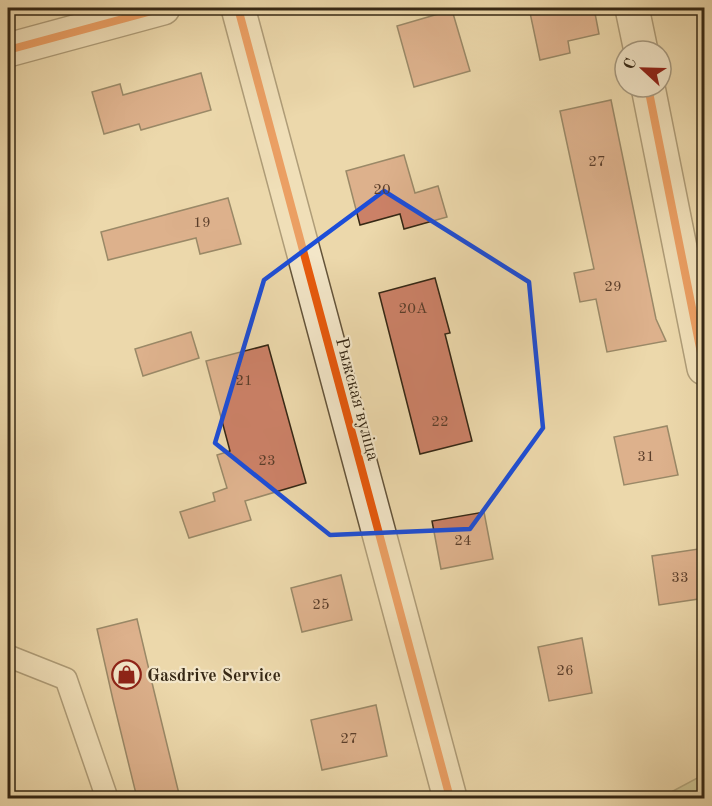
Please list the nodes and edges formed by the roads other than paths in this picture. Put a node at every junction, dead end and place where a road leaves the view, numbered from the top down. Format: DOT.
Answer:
graph roads {
  1 [pos="163,8"];
  2 [pos="238,8"];
  3 [pos="632,8"];
  4 [pos="638,39"];
  5 [pos="8,50"];
  6 [pos="650,99"];
  7 [pos="705,368"];
  8 [pos="8,656"];
  9 [pos="106,798"];
  10 [pos="450,798"];
  1 -- 5 [label="street"];
  2 -- 10 [label="street, Рыжская вуліца"];
  3 -- 4 [label="street"];
  6 -- 7 [label="street"];
  8 -- 9 [label="lane"];
}
